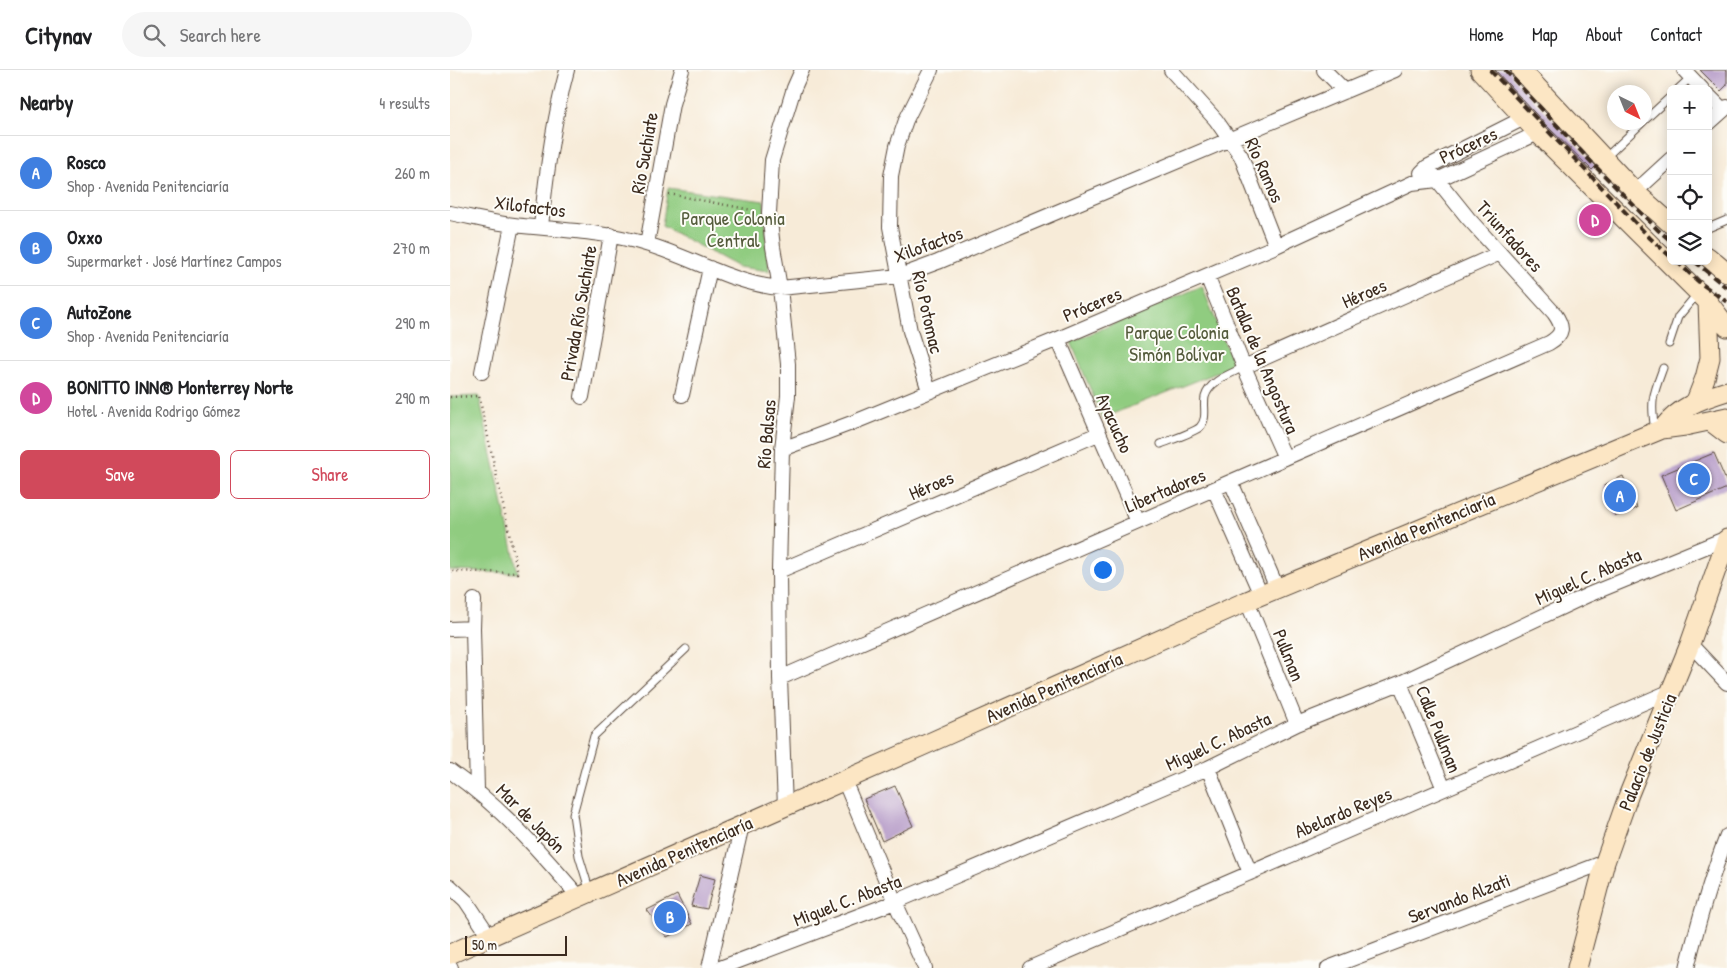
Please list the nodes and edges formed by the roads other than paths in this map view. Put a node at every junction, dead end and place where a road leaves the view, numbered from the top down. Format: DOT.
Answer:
graph roads {
  1 [pos="566,70"];
  2 [pos="682,70"];
  3 [pos="802,70"];
  4 [pos="931,70"];
  5 [pos="1171,70"];
  6 [pos="1324,70"];
  7 [pos="1395,70"];
  8 [pos="1480,70"];
  9 [pos="1521,70"];
  10 [pos="1687,74"];
  11 [pos="1680,85"];
  12 [pos="1698,85"];
  13 [pos="1345,91"];
  14 [pos="1712,98"];
  15 [pos="1667,100"];
  16 [pos="1725,108"];
  17 [pos="1652,114"];
  18 [pos="1524,118"];
  19 [pos="1712,120"];
  20 [pos="1635,130"];
  21 [pos="1538,133"];
  22 [pos="1231,139"];
  23 [pos="1604,159"];
  24 [pos="1667,163"];
  25 [pos="1427,167"];
  26 [pos="1437,180"];
  27 [pos="1412,183"];
  28 [pos="1636,192"];
  29 [pos="450,213"];
  30 [pos="1667,220"];
  31 [pos="1727,220"];
  32 [pos="512,225"];
  33 [pos="1712,226"];
  34 [pos="542,227"];
  35 [pos="611,235"];
  36 [pos="647,244"];
  37 [pos="1276,246"];
  38 [pos="1500,253"];
  39 [pos="1712,260"];
  40 [pos="710,268"];
  41 [pos="1727,272"];
  42 [pos="900,276"];
  43 [pos="1208,276"];
  44 [pos="780,288"];
  45 [pos="1703,298"];
  46 [pos="1727,315"];
  47 [pos="1727,327"];
  48 [pos="1561,331"];
  49 [pos="1058,339"];
  50 [pos="1669,344"];
  51 [pos="1244,367"];
  52 [pos="1663,368"];
  53 [pos="482,372"];
  54 [pos="929,391"];
  55 [pos="1727,391"];
  56 [pos="682,395"];
  57 [pos="582,397"];
  58 [pos="1696,401"];
  59 [pos="1719,418"];
  60 [pos="1659,430"];
  61 [pos="1098,434"];
  62 [pos="1727,434"];
  63 [pos="1160,444"];
  64 [pos="782,449"];
  65 [pos="1285,458"];
  66 [pos="1231,482"];
  67 [pos="1214,489"];
  68 [pos="1138,522"];
  69 [pos="1727,538"];
  70 [pos="779,571"];
  71 [pos="1262,595"];
  72 [pos="474,600"];
  73 [pos="472,628"];
  74 [pos="450,630"];
  75 [pos="1690,644"];
  76 [pos="686,648"];
  77 [pos="780,678"];
  78 [pos="1400,683"];
  79 [pos="1727,683"];
  80 [pos="1671,691"];
  81 [pos="1297,724"];
  82 [pos="1208,768"];
  83 [pos="450,771"];
  84 [pos="844,780"];
  85 [pos="1444,789"];
  86 [pos="476,790"];
  87 [pos="785,807"];
  88 [pos="742,825"];
  89 [pos="1727,836"];
  90 [pos="1605,862"];
  91 [pos="1250,873"];
  92 [pos="450,886"];
  93 [pos="585,895"];
  94 [pos="895,902"];
  95 [pos="490,937"];
  96 [pos="450,954"];
  97 [pos="709,968"];
  98 [pos="720,968"];
  99 [pos="925,968"];
  100 [pos="1030,968"];
  101 [pos="1328,968"];
  102 [pos="1577,968"];
  103 [pos="1687,968"];
  1 -- 34 [label="street"];
  2 -- 36 [label="street, Río Suchiate"];
  3 -- 44 [label="street, Río Balsas"];
  4 -- 42 [label="street, Río Potomac"];
  5 -- 22 [label="street, Río Ramos"];
  6 -- 13 [label="street"];
  7 -- 13 [label="street, Xilofactos"];
  8 -- 18 [label="street"];
  9 -- 23 [label="street"];
  10 -- 11 [label="lane"];
  10 -- 12 [label="street"];
  13 -- 22 [label="street, Xilofactos"];
  14 -- 16 [label="street"];
  15 -- 17 [label="lane"];
  16 -- 19 [label="street"];
  18 -- 21 [label="street"];
  18 -- 25 [label="street, Próceres"];
  20 -- 23 [label="lane"];
  21 -- 26 [label="street, Próceres"];
  21 -- 45 [label="street"];
  22 -- 37 [label="street, Río Ramos"];
  22 -- 42 [label="street, Xilofactos"];
  23 -- 28 [label="street"];
  24 -- 28 [label="street"];
  25 -- 26 [label="street, Triunfadores"];
  25 -- 27 [label="street, Próceres"];
  26 -- 27 [label="street, Próceres"];
  26 -- 38 [label="street, Triunfadores"];
  27 -- 37 [label="street, Próceres"];
  28 -- 30 [label="street"];
  29 -- 32 [label="street, Xilofactos"];
  31 -- 33 [label="lane"];
  32 -- 34 [label="street, Xilofactos"];
  32 -- 53 [label="street"];
  34 -- 35 [label="street, Xilofactos"];
  35 -- 36 [label="street, Xilofactos"];
  35 -- 57 [label="street, Privada Río Suchiate"];
  36 -- 40 [label="street, Xilofactos"];
  37 -- 43 [label="street, Próceres"];
  38 -- 48 [label="street, Triunfadores"];
  38 -- 51 [label="street, Héroes"];
  39 -- 41 [label="street"];
  40 -- 44 [label="street, Xilofactos"];
  40 -- 56 [label="street"];
  42 -- 44 [label="street, Xilofactos"];
  42 -- 54 [label="street, Río Potomac"];
  43 -- 49 [label="street, Próceres"];
  43 -- 51 [label="street, Batalla de la Angostura"];
  44 -- 64 [label="street, Río Balsas"];
  45 -- 46 [label="street"];
  45 -- 47 [label="street"];
  45 -- 50 [label="lane"];
  45 -- 58 [label="street"];
  48 -- 65 [label="street, Libertadores"];
  49 -- 54 [label="street, Próceres"];
  49 -- 61 [label="street, Ayacucho"];
  51 -- 63 [label="lane"];
  51 -- 65 [label="street, Batalla de la Angostura"];
  52 -- 60 [label="lane"];
  54 -- 64 [label="street, Próceres"];
  55 -- 58 [label="street, Avenida Penitenciaría"];
  58 -- 60 [label="street, Avenida Penitenciaría"];
  59 -- 60 [label="street, Avenida Penitenciaría"];
  59 -- 62 [label="street"];
  60 -- 71 [label="street, Avenida Penitenciaría"];
  61 -- 68 [label="street, Ayacucho"];
  61 -- 70 [label="street, Héroes"];
  64 -- 70 [label="street, Río Balsas"];
  65 -- 66 [label="street, Libertadores"];
  66 -- 67 [label="street, Libertadores"];
  66 -- 71 [label="street"];
  67 -- 68 [label="street, Libertadores"];
  67 -- 71 [label="street"];
  68 -- 77 [label="street, Libertadores"];
  69 -- 75 [label="street, Palacio de Justicia"];
  69 -- 78 [label="street, Miguel C. Abasta"];
  70 -- 77 [label="street, Río Balsas"];
  71 -- 81 [label="street, Pullman"];
  71 -- 84 [label="street, Avenida Penitenciaría"];
  72 -- 73 [label="street"];
  73 -- 74 [label="street"];
  73 -- 86 [label="street"];
  75 -- 79 [label="street"];
  75 -- 80 [label="street, Palacio de Justicia"];
  76 -- 93 [label="lane"];
  77 -- 87 [label="street, Río Balsas"];
  78 -- 81 [label="street, Miguel C. Abasta"];
  78 -- 85 [label="street, Calle Pullman"];
  80 -- 85 [label="street, Abelardo Reyes"];
  80 -- 90 [label="street, Palacio de Justicia"];
  81 -- 82 [label="street, Miguel C. Abasta"];
  82 -- 91 [label="street"];
  82 -- 94 [label="street, Miguel C. Abasta"];
  83 -- 86 [label="street, Mar de Japón"];
  84 -- 87 [label="street, Avenida Penitenciaría"];
  84 -- 94 [label="street"];
  85 -- 91 [label="street, Abelardo Reyes"];
  86 -- 93 [label="street, Mar de Japón"];
  87 -- 88 [label="street, Avenida Penitenciaría"];
  88 -- 93 [label="street, Avenida Penitenciaría"];
  88 -- 97 [label="street"];
  89 -- 103 [label="street"];
  90 -- 101 [label="street, Servando Alzati"];
  90 -- 102 [label="street, Palacio de Justicia"];
  91 -- 100 [label="street, Abelardo Reyes"];
  92 -- 95 [label="street"];
  93 -- 95 [label="street, Avenida Penitenciaría"];
  94 -- 98 [label="street, Miguel C. Abasta"];
  94 -- 99 [label="street"];
  95 -- 96 [label="street, Avenida Penitenciaría"];
}
